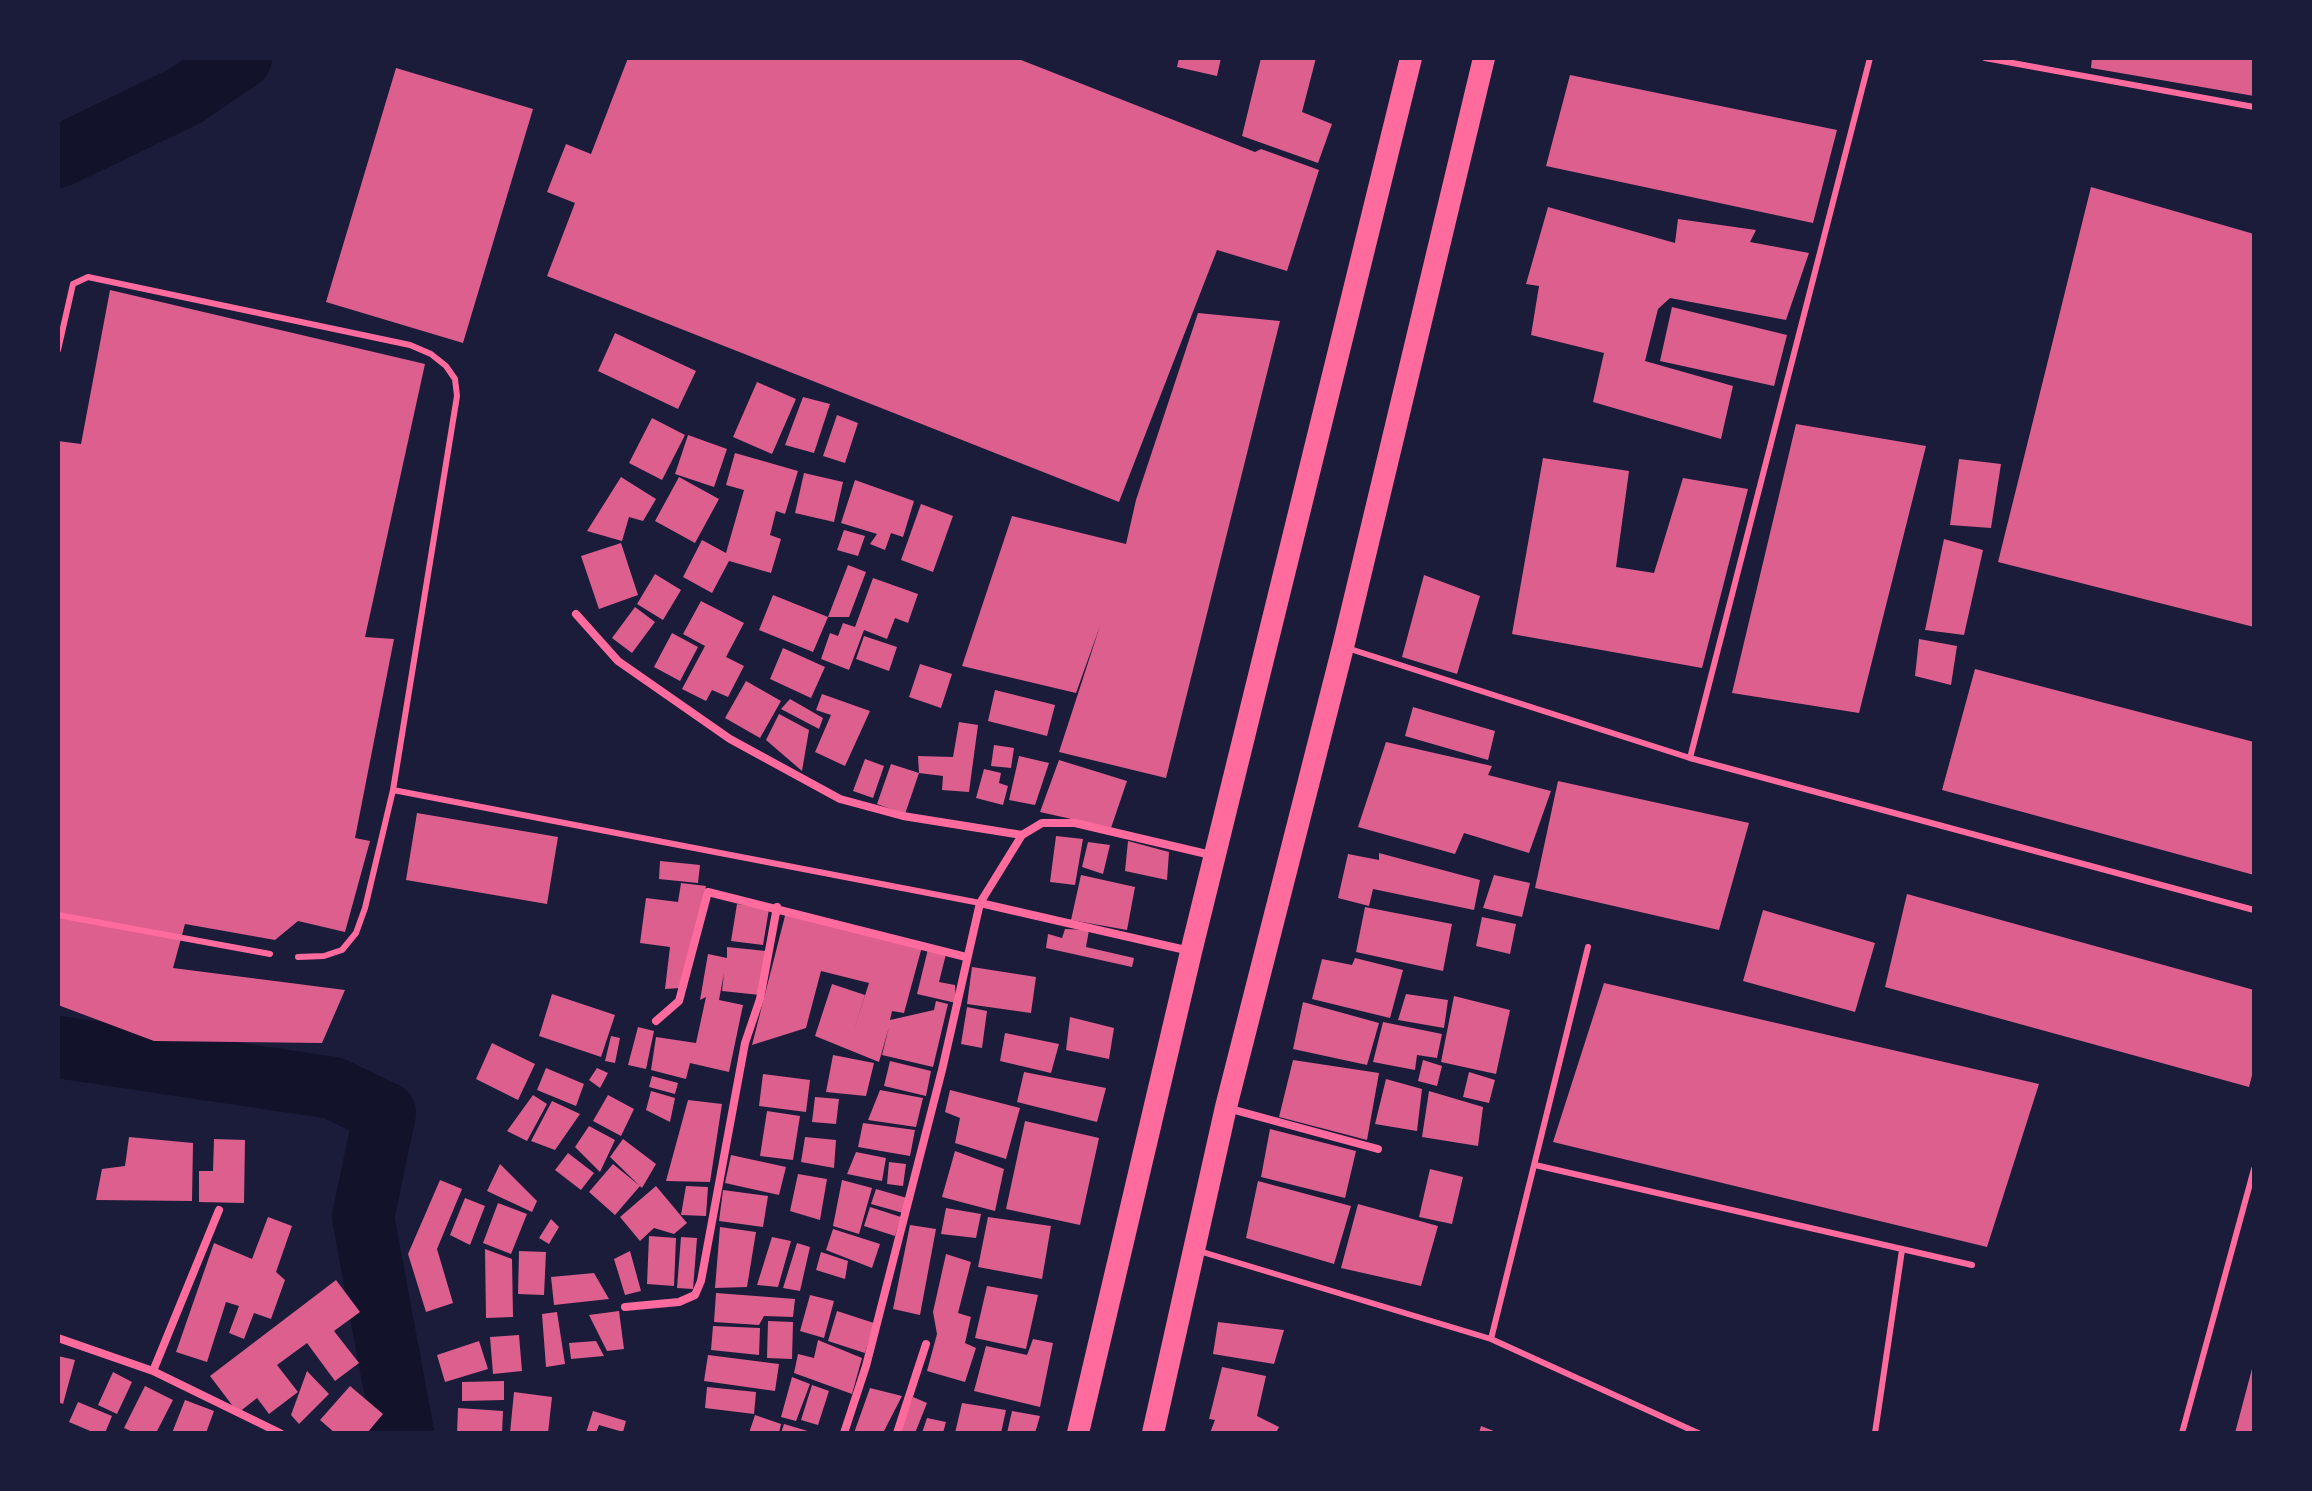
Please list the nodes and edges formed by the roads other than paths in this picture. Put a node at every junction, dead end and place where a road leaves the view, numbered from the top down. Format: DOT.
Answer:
graph roads {
  1 [pos="1411,58"];
  2 [pos="1484,58"];
  3 [pos="1870,58"];
  4 [pos="1985,58"];
  5 [pos="2254,107"];
  6 [pos="58,350"];
  7 [pos="576,614"];
  8 [pos="1343,647"];
  9 [pos="1690,758"];
  10 [pos="393,790"];
  11 [pos="1022,835"];
  12 [pos="1216,856"];
  13 [pos="980,903"];
  14 [pos="777,907"];
  15 [pos="2254,910"];
  16 [pos="58,915"];
  17 [pos="1588,947"];
  18 [pos="1191,952"];
  19 [pos="270,954"];
  20 [pos="298,957"];
  21 [pos="966,957"];
  22 [pos="656,1021"];
  23 [pos="1226,1107"];
  24 [pos="1378,1149"];
  25 [pos="1535,1165"];
  26 [pos="2254,1169"];
  27 [pos="219,1210"];
  28 [pos="1192,1250"];
  29 [pos="1902,1250"];
  30 [pos="1972,1265"];
  31 [pos="625,1307"];
  32 [pos="58,1338"];
  33 [pos="1491,1339"];
  34 [pos="926,1344"];
  35 [pos="153,1371"];
  36 [pos="280,1433"];
  37 [pos="844,1433"];
  38 [pos="897,1433"];
  39 [pos="1078,1433"];
  40 [pos="1153,1433"];
  41 [pos="1698,1433"];
  42 [pos="1875,1433"];
  43 [pos="2182,1433"];
  1 -- 12 [label="highway"];
  2 -- 8 [label="highway"];
  3 -- 9 [label="lane"];
  4 -- 5 [label="lane"];
  6 -- 10 [label="lane"];
  7 -- 11 [label="street"];
  8 -- 9 [label="lane"];
  8 -- 23 [label="highway"];
  9 -- 15 [label="lane"];
  10 -- 13 [label="lane"];
  10 -- 20 [label="lane"];
  11 -- 12 [label="street"];
  11 -- 13 [label="street"];
  12 -- 18 [label="highway"];
  13 -- 18 [label="street"];
  13 -- 21 [label="street"];
  14 -- 21 [label="street"];
  14 -- 22 [label="street"];
  14 -- 31 [label="street"];
  16 -- 19 [label="lane"];
  17 -- 25 [label="lane"];
  18 -- 39 [label="highway"];
  21 -- 37 [label="street"];
  23 -- 24 [label="street"];
  23 -- 28 [label="highway"];
  25 -- 29 [label="lane"];
  25 -- 33 [label="lane"];
  26 -- 43 [label="lane"];
  27 -- 35 [label="street"];
  28 -- 33 [label="lane"];
  28 -- 40 [label="highway"];
  29 -- 30 [label="lane"];
  29 -- 42 [label="lane"];
  32 -- 35 [label="street"];
  33 -- 41 [label="lane"];
  34 -- 38 [label="street"];
  35 -- 36 [label="street"];
}
